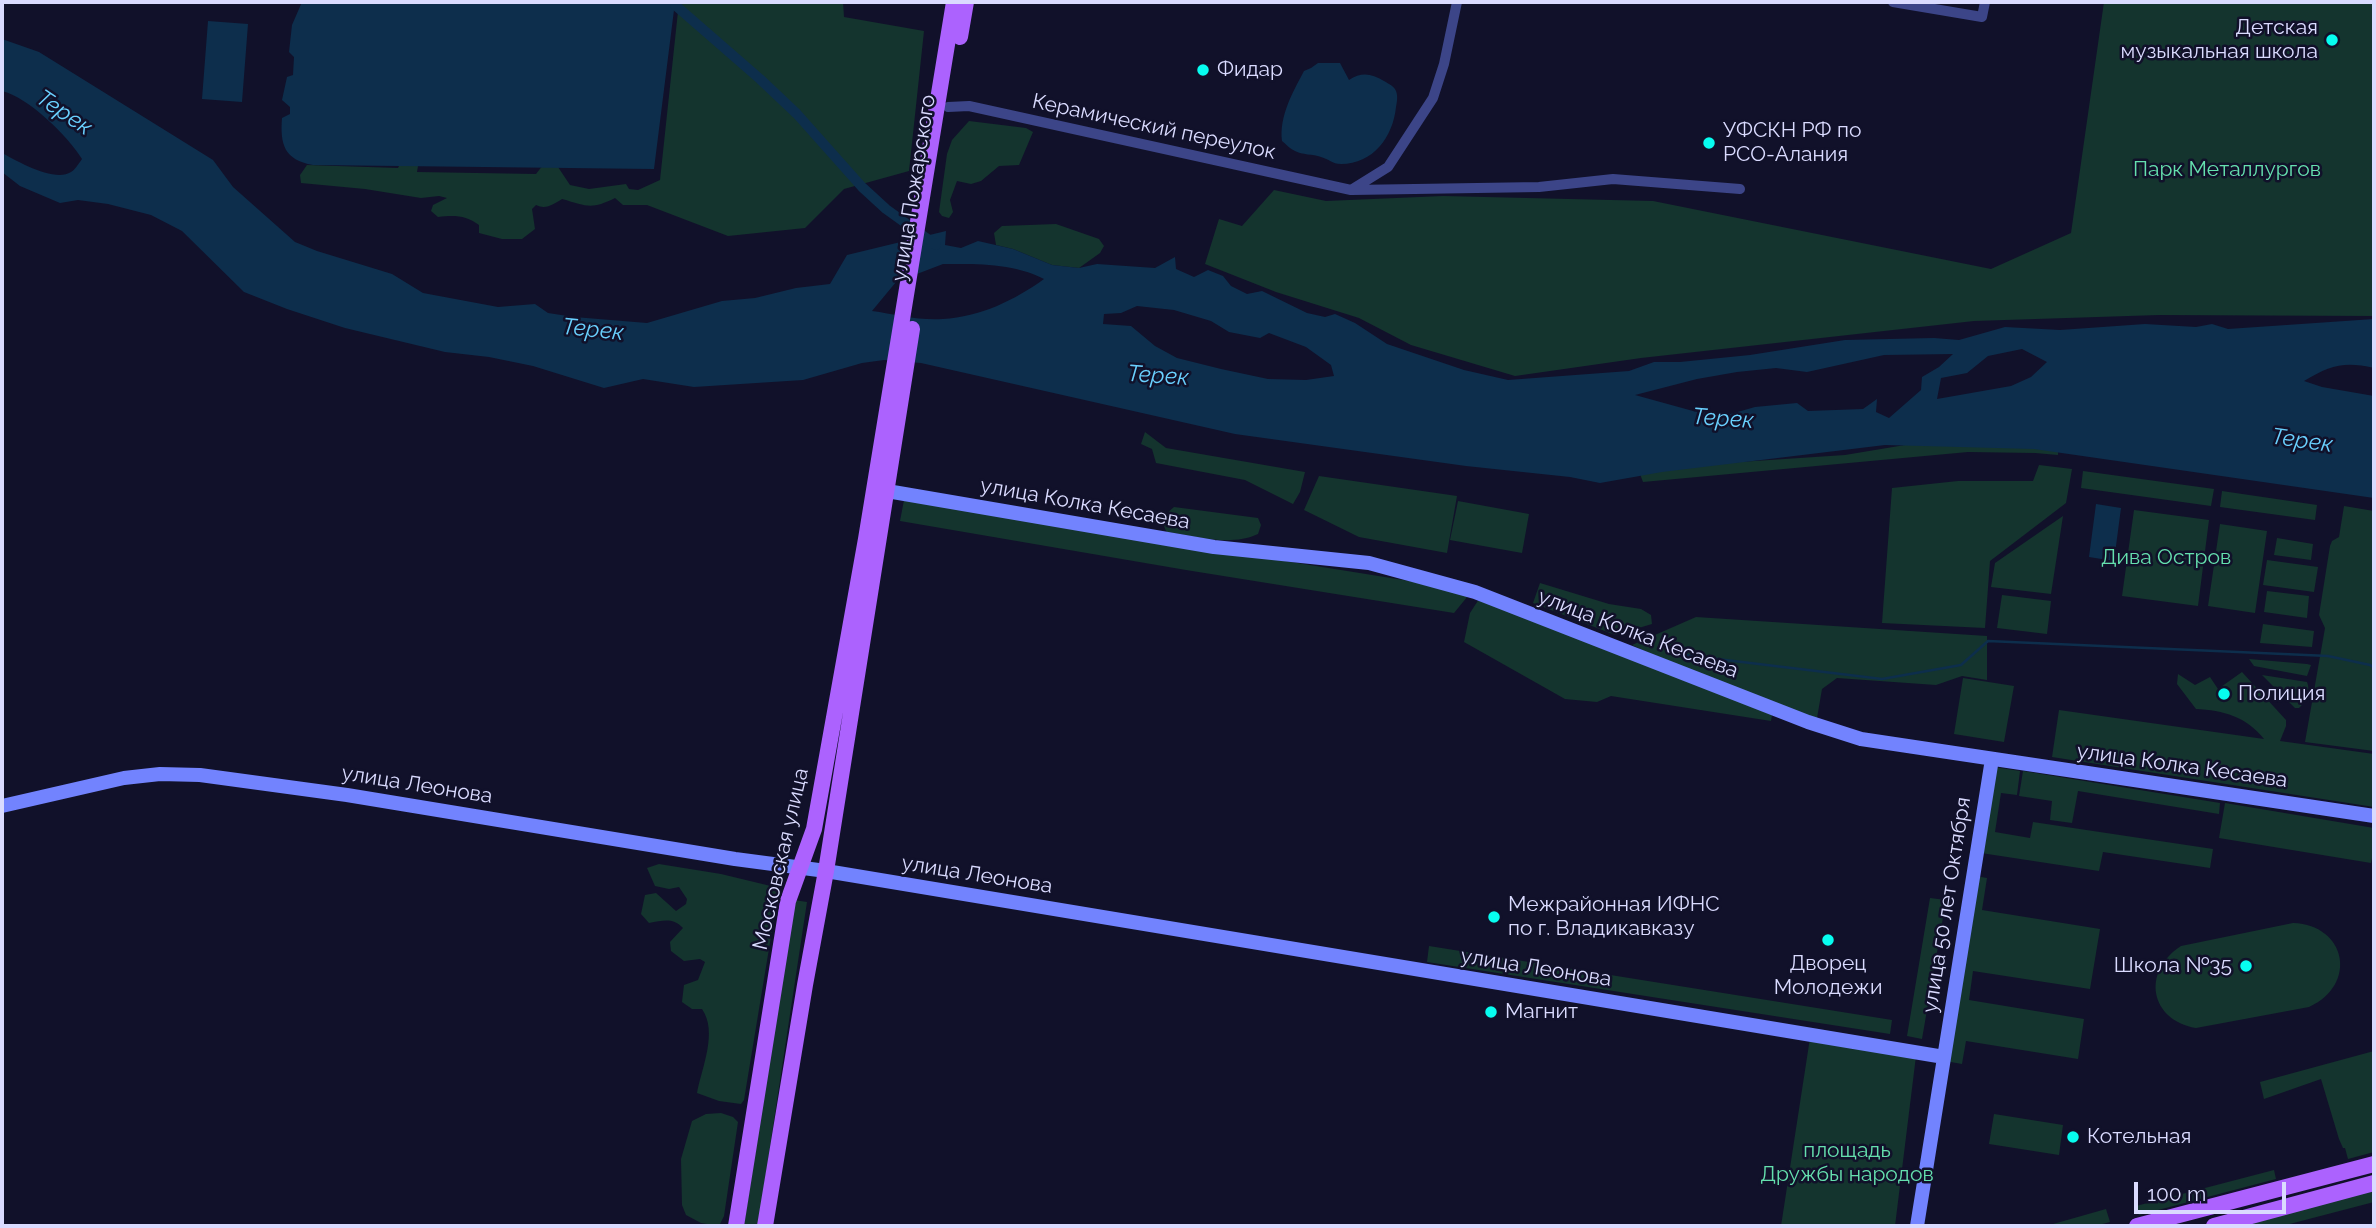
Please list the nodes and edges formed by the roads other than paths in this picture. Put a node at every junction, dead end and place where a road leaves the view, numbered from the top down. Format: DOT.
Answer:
graph roads {
  1 [pos="954,2"];
  2 [pos="965,2"];
  3 [pos="1457,2"];
  4 [pos="1893,2"];
  5 [pos="1985,2"];
  6 [pos="948,107"];
  7 [pos="931,180"];
  8 [pos="1741,188"];
  9 [pos="1351,190"];
  10 [pos="898,380"];
  11 [pos="887,491"];
  12 [pos="1992,759"];
  13 [pos="2,806"];
  14 [pos="2374,816"];
  15 [pos="799,869"];
  16 [pos="826,871"];
  17 [pos="1944,1057"];
  18 [pos="2374,1164"];
  19 [pos="2374,1183"];
  20 [pos="736,1226"];
  21 [pos="765,1226"];
  22 [pos="1917,1226"];
  23 [pos="2137,1226"];
  24 [pos="2214,1226"];
  1 -- 7 [label="main road, улица Пожарского"];
  2 -- 6 [label="main road, улица Пожарского"];
  3 -- 9 [label="street"];
  4 -- 5 [label="street"];
  6 -- 7 [label="main road, улица Пожарского"];
  6 -- 9 [label="street, Керамический переулок"];
  7 -- 10 [label="main road, улица Пожарского"];
  8 -- 9 [label="street, Керамический переулок"];
  10 -- 11 [label="main road, Московская улица"];
  10 -- 15 [label="main road, Московская улица"];
  11 -- 12 [label="street, улица Колка Кесаева"];
  11 -- 16 [label="main road, Московская улица"];
  12 -- 14 [label="street, улица Колка Кесаева"];
  12 -- 17 [label="street, улица 50 лет Октября"];
  13 -- 15 [label="street, улица Леонова"];
  15 -- 16 [label="street, улица Леонова"];
  15 -- 20 [label="main road, Московская улица"];
  16 -- 17 [label="street, улица Леонова"];
  16 -- 21 [label="main road, Московская улица"];
  17 -- 22 [label="street, улица 50 лет Октября"];
  18 -- 23 [label="main road"];
  19 -- 24 [label="main road"];
}
